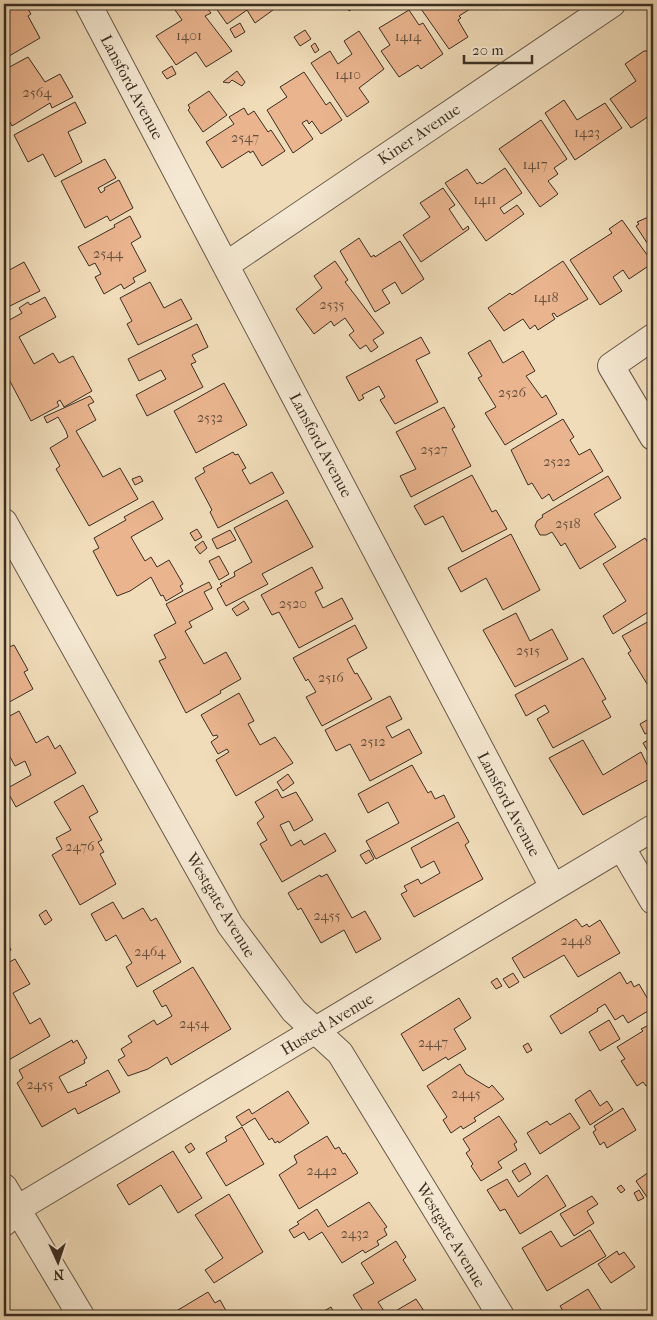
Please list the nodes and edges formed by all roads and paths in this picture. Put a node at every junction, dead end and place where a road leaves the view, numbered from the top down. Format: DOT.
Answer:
graph roads {
  1 [pos="88,4"];
  2 [pos="612,4"];
  3 [pos="226,265"];
  4 [pos="653,337"];
  5 [pos="653,437"];
  6 [pos="4,522"];
  7 [pos="653,828"];
  8 [pos="622,848"];
  9 [pos="554,887"];
  10 [pos="653,901"];
  11 [pos="316,1031"];
  12 [pos="4,1187"];
  13 [pos="10,1216"];
  14 [pos="81,1316"];
  15 [pos="501,1316"];
  1 -- 3 [label="street, Lansford Avenue"];
  2 -- 3 [label="street, Kiner Avenue"];
  3 -- 9 [label="street, Lansford Avenue"];
  4 -- 5 [label="street"];
  6 -- 11 [label="street, Westgate Avenue"];
  7 -- 8 [label="street, Husted Avenue"];
  8 -- 9 [label="street, Husted Avenue"];
  8 -- 10 [label="street"];
  9 -- 11 [label="street, Husted Avenue"];
  11 -- 13 [label="street, Husted Avenue"];
  11 -- 15 [label="street, Westgate Avenue"];
  12 -- 13 [label="street"];
  13 -- 14 [label="street"];
}
